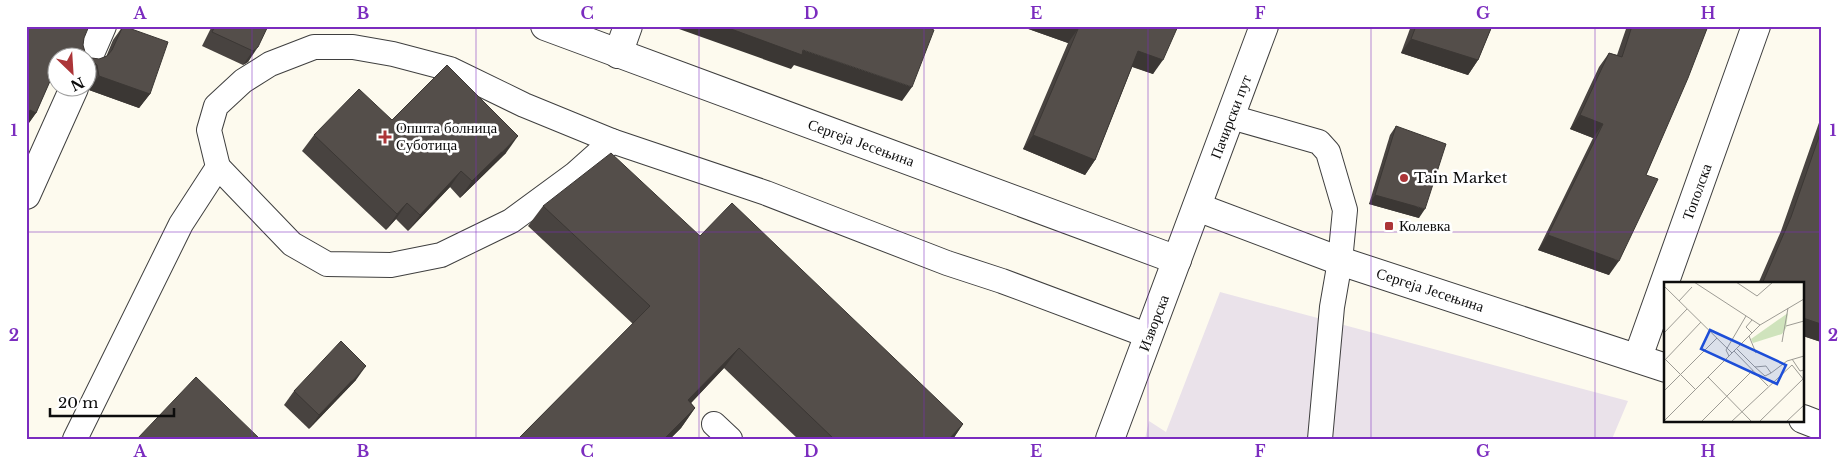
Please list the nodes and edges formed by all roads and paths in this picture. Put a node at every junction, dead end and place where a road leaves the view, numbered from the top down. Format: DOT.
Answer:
graph roads {
  1 [pos="102,26"];
  2 [pos="545,26"];
  3 [pos="628,26"];
  4 [pos="1264,26"];
  5 [pos="1756,26"];
  6 [pos="92,48"];
  7 [pos="618,54"];
  8 [pos="70,98"];
  9 [pos="1231,117"];
  10 [pos="612,141"];
  11 [pos="218,167"];
  12 [pos="26,195"];
  13 [pos="1196,207"];
  14 [pos="1177,260"];
  15 [pos="1340,261"];
  16 [pos="1665,282"];
  17 [pos="1664,284"];
  18 [pos="1149,336"];
  19 [pos="1638,357"];
  20 [pos="1664,367"];
  21 [pos="1804,419"];
  22 [pos="1821,426"];
  23 [pos="75,439"];
  24 [pos="1110,439"];
  25 [pos="1320,439"];
  1 -- 6 [label="street"];
  2 -- 7 [label="street, Сергеја Јесењина"];
  3 -- 7 [label="street"];
  4 -- 9 [label="street, Пачирски пут"];
  5 -- 16 [label="street, Тополска"];
  7 -- 14 [label="street, Сергеја Јесењина"];
  8 -- 12 [label="street"];
  9 -- 13 [label="street, Пачирски пут"];
  9 -- 15 [label="lane"];
  10 -- 11 [label="lane"];
  10 -- 11 [label="lane"];
  10 -- 18 [label="lane"];
  11 -- 23 [label="lane"];
  13 -- 14 [label="street, Изворска"];
  13 -- 15 [label="street, Сергеја Јесењина"];
  14 -- 18 [label="street, Изворска"];
  15 -- 19 [label="street, Сергеја Јесењина"];
  15 -- 25 [label="lane"];
  17 -- 19 [label="street, Тополска"];
  18 -- 24 [label="street, Изворска"];
  19 -- 20 [label="street, Сергеја Јесењина"];
  21 -- 22 [label="street"];
}
